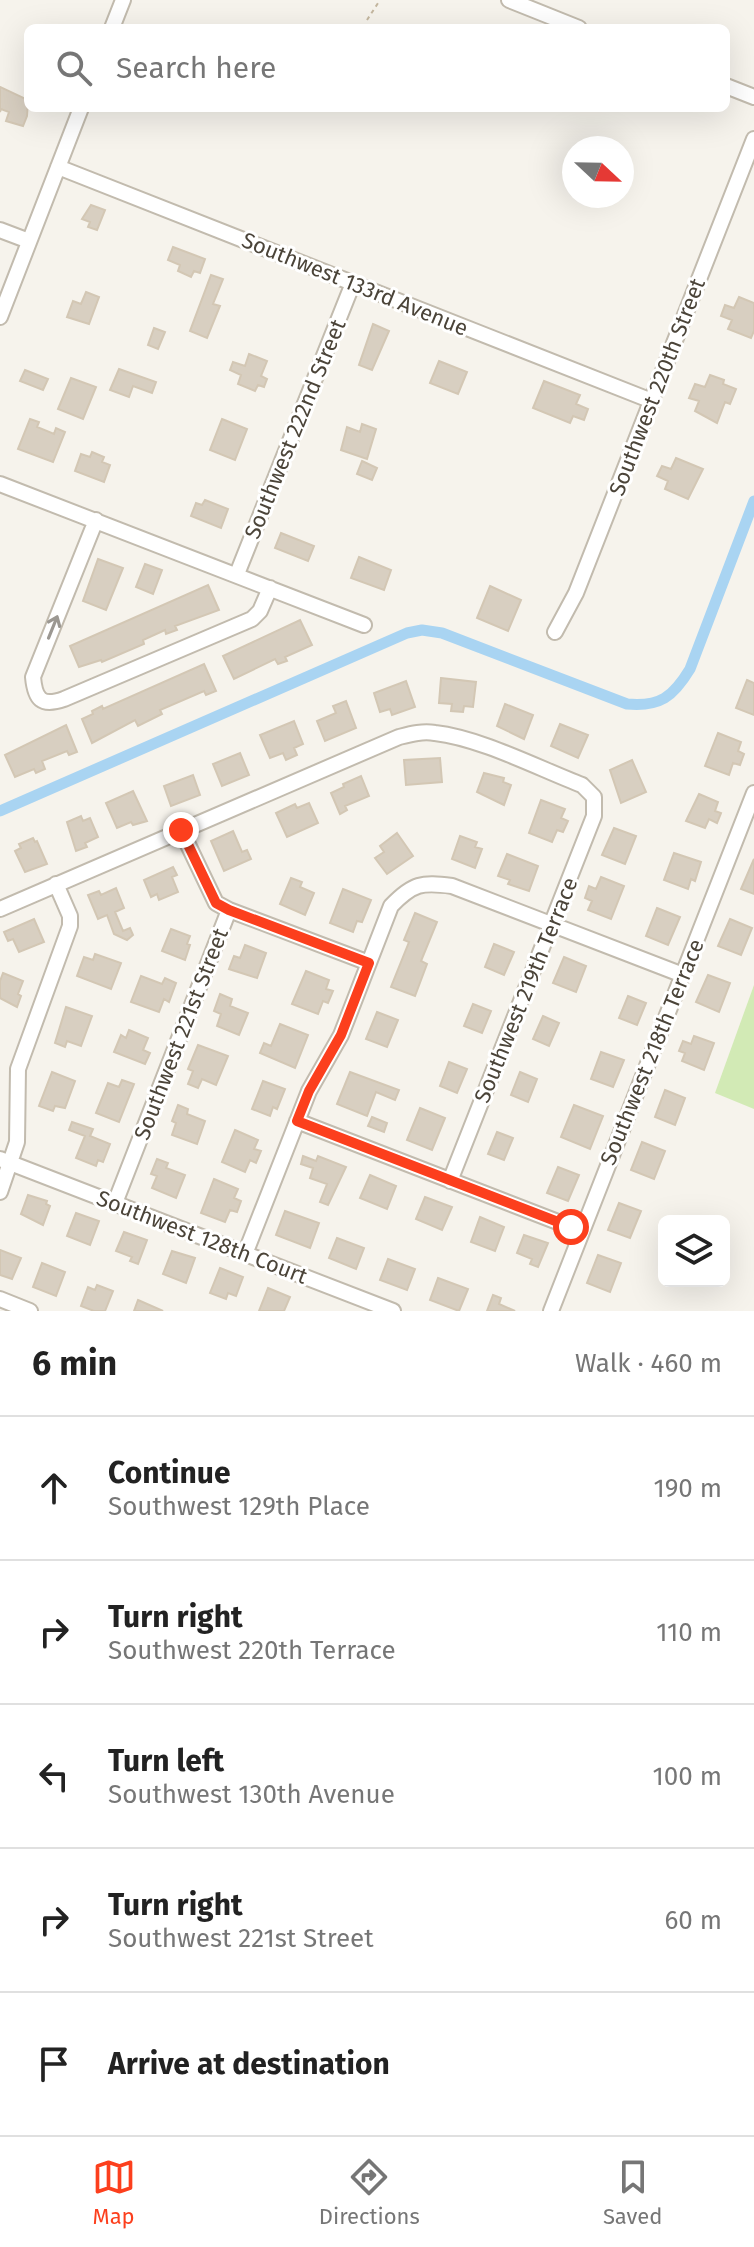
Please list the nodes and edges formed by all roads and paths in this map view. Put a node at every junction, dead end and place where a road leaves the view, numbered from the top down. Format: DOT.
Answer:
graph roads {
  1 [pos="123,0"];
  2 [pos="380,0"];
  3 [pos="509,0"];
  4 [pos="367,20"];
  5 [pos="114,24"];
  6 [pos="569,24"];
  7 [pos="730,88"];
  8 [pos="754,97"];
  9 [pos="79,112"];
  10 [pos="754,139"];
  11 [pos="58,167"];
  12 [pos="748,174"];
  13 [pos="0,230"];
  14 [pos="29,241"];
  15 [pos="353,283"];
  16 [pos="0,317"];
  17 [pos="652,401"];
  18 [pos="0,484"];
  19 [pos="96,520"];
  20 [pos="237,574"];
  21 [pos="270,588"];
  22 [pos="364,625"];
  23 [pos="555,632"];
  24 [pos="754,793"];
  25 [pos="181,830"];
  26 [pos="56,884"];
  27 [pos="0,909"];
  28 [pos="229,910"];
  29 [pos="552,924"];
  30 [pos="369,963"];
  31 [pos="683,975"];
  32 [pos="297,1121"];
  33 [pos="6,1161"];
  34 [pos="450,1181"];
  35 [pos="0,1192"];
  36 [pos="115,1203"];
  37 [pos="581,1231"];
  38 [pos="245,1254"];
  39 [pos="0,1299"];
  40 [pos="30,1311"];
  41 [pos="393,1311"];
  42 [pos="551,1311"];
  1 -- 5 [label="street"];
  2 -- 4 [label="path"];
  3 -- 6 [label="street"];
  7 -- 8 [label="street"];
  9 -- 11 [label="street"];
  10 -- 12 [label="street, Southwest 220th Street"];
  11 -- 14 [label="street"];
  11 -- 15 [label="street, Southwest 133rd Avenue"];
  12 -- 17 [label="street, Southwest 220th Street"];
  13 -- 14 [label="street"];
  14 -- 16 [label="street"];
  15 -- 17 [label="street, Southwest 133rd Avenue"];
  15 -- 20 [label="street, Southwest 222nd Street"];
  17 -- 23 [label="street, Southwest 220th Street"];
  18 -- 19 [label="street"];
  19 -- 20 [label="street"];
  21 -- 19 [label="street, one-way"];
  20 -- 21 [label="street"];
  21 -- 22 [label="street"];
  24 -- 31 [label="street, Southwest 218th Terrace"];
  25 -- 26 [label="street"];
  25 -- 28 [label="street, Southwest 221st Street"];
  25 -- 29 [label="street, Southwest 219th Terrace"];
  26 -- 27 [label="street"];
  26 -- 33 [label="street"];
  28 -- 30 [label="street"];
  28 -- 36 [label="street, Southwest 221st Street"];
  29 -- 30 [label="street"];
  29 -- 31 [label="street"];
  29 -- 34 [label="street, Southwest 219th Terrace"];
  30 -- 32 [label="street"];
  31 -- 37 [label="street, Southwest 218th Terrace"];
  32 -- 34 [label="street"];
  32 -- 38 [label="street"];
  33 -- 35 [label="street"];
  33 -- 36 [label="street, Southwest 128th Court"];
  34 -- 37 [label="street"];
  36 -- 38 [label="street, Southwest 128th Court"];
  37 -- 42 [label="street, Southwest 218th Terrace"];
  38 -- 41 [label="street, Southwest 128th Court"];
  39 -- 40 [label="street"];
}
